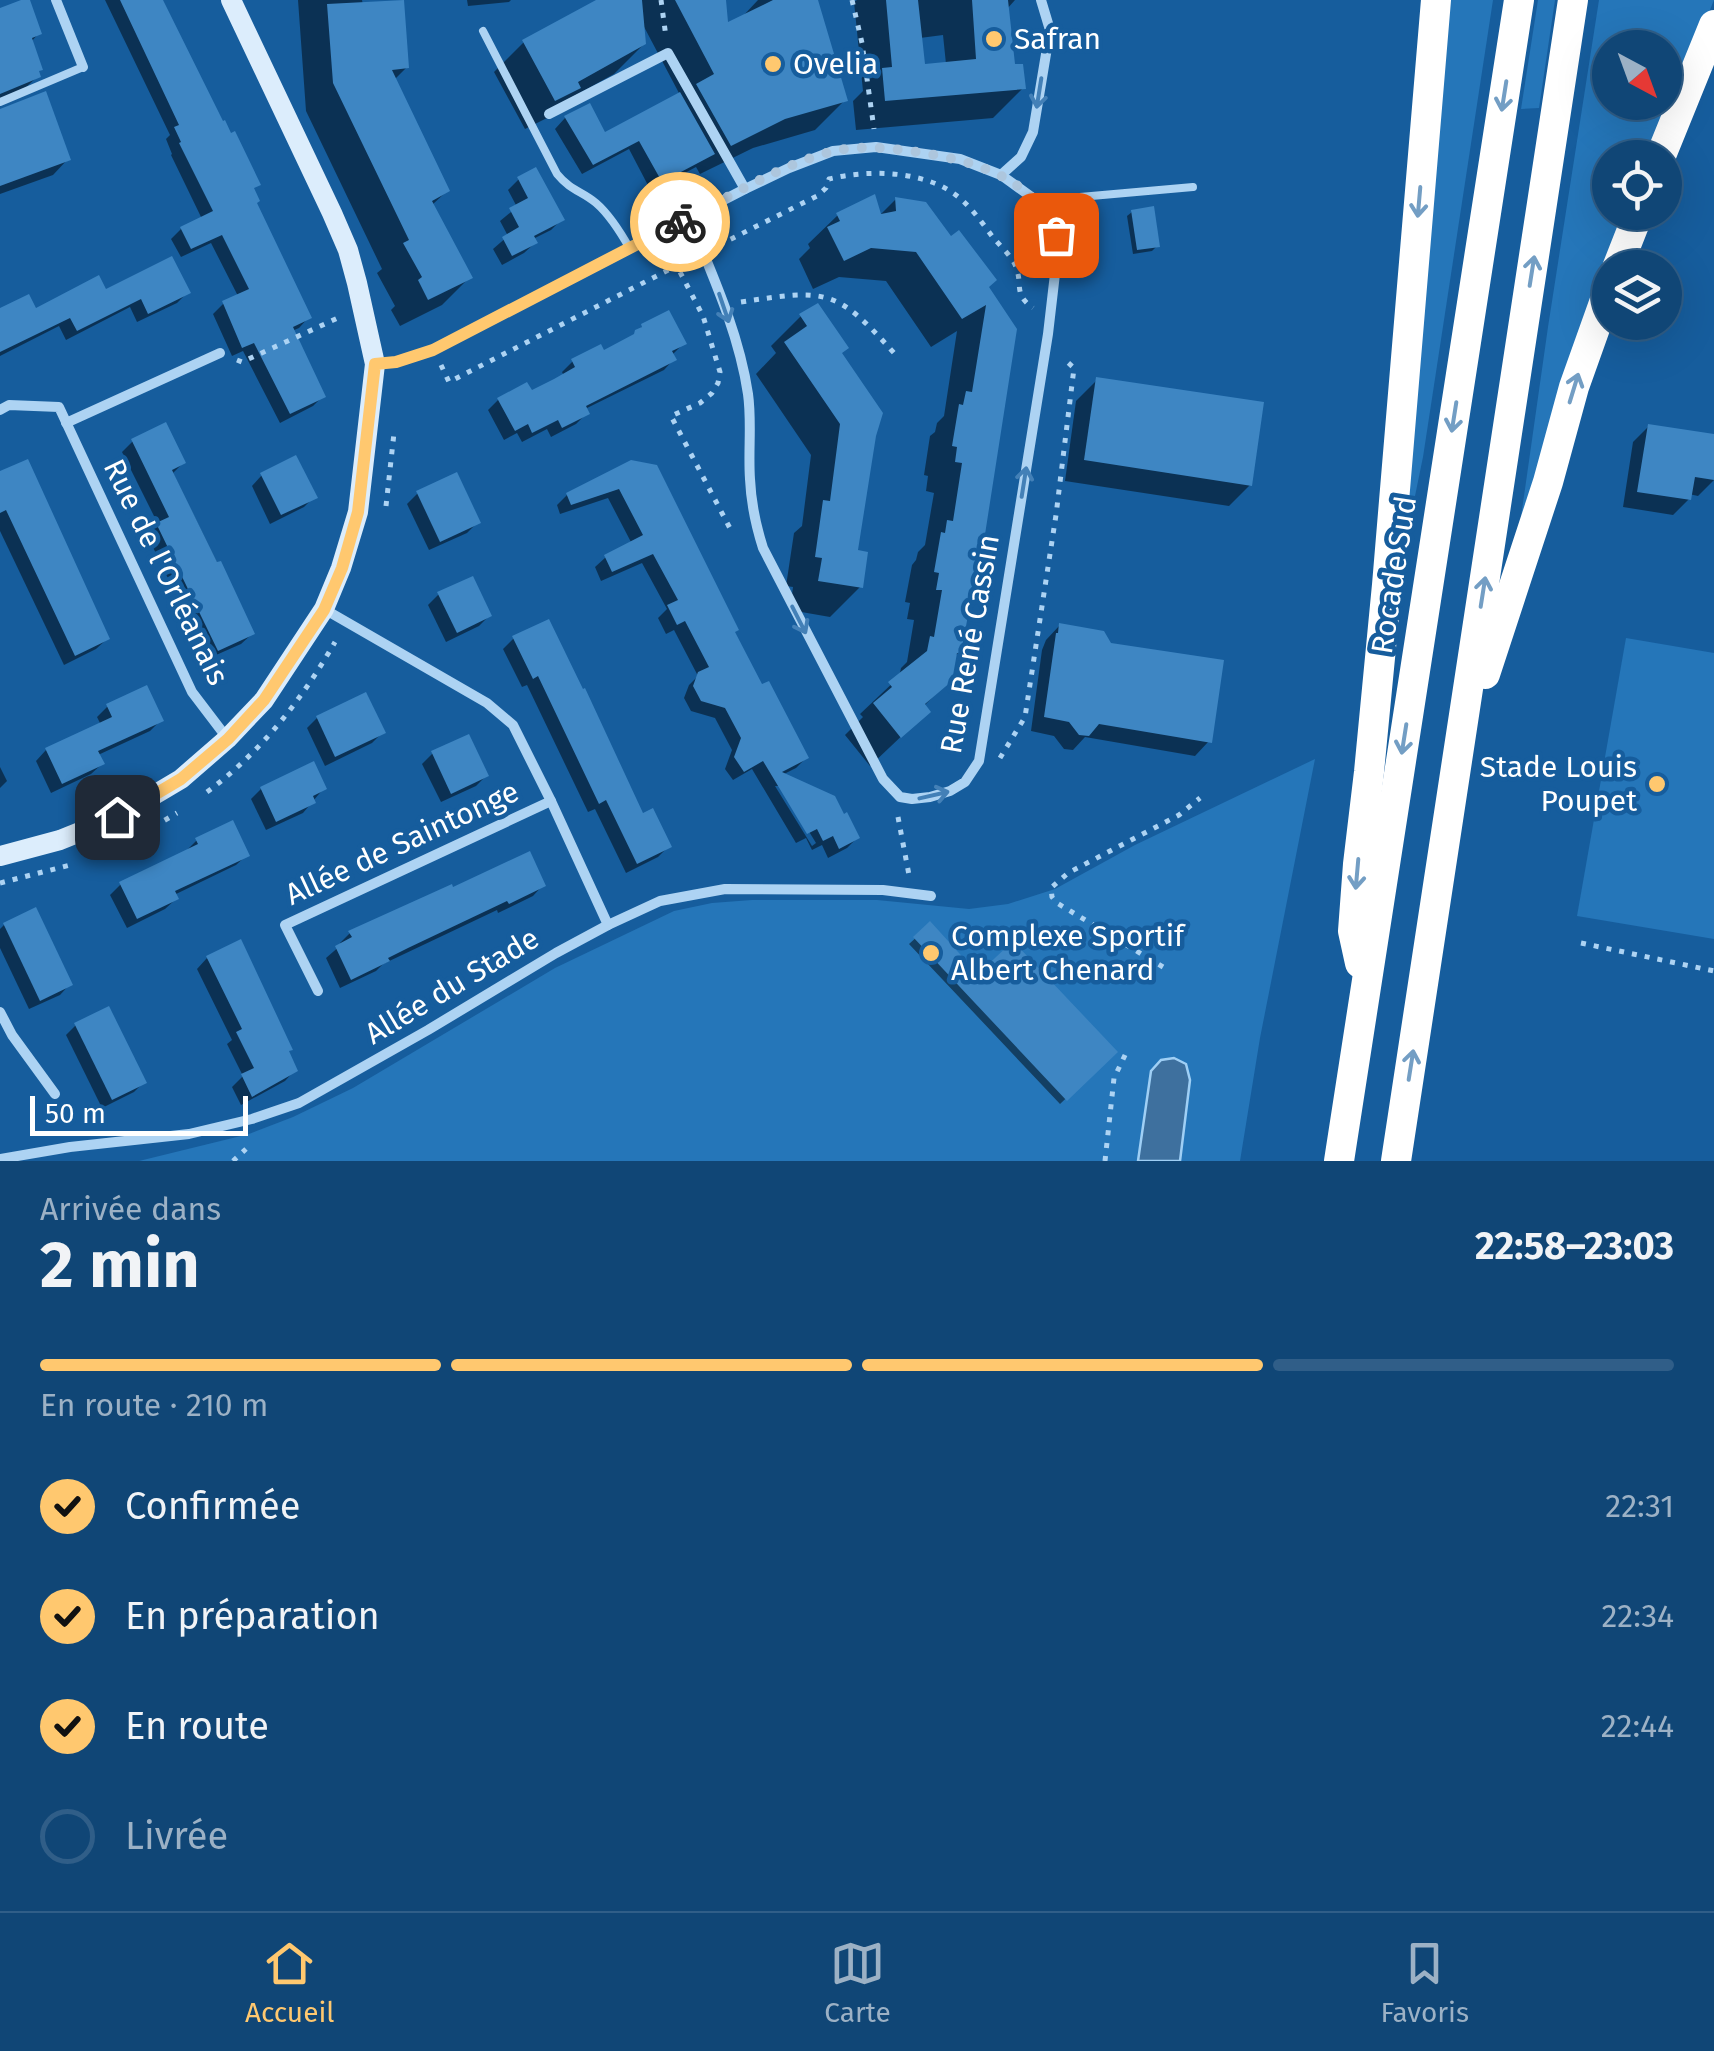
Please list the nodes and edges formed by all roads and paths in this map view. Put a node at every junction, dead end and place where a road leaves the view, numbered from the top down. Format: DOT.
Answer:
graph roads {
  1 [pos="56,0"];
  2 [pos="231,0"];
  3 [pos="661,0"];
  4 [pos="852,0"];
  5 [pos="1041,0"];
  6 [pos="1436,0"];
  7 [pos="1519,0"];
  8 [pos="1572,0"];
  9 [pos="1714,25"];
  10 [pos="482,32"];
  11 [pos="668,52"];
  12 [pos="83,67"];
  13 [pos="0,102"];
  14 [pos="550,114"];
  15 [pos="1667,140"];
  16 [pos="876,147"];
  17 [pos="1001,176"];
  18 [pos="1192,187"];
  19 [pos="745,190"];
  20 [pos="640,198"];
  21 [pos="1033,198"];
  22 [pos="688,218"];
  23 [pos="659,233"];
  24 [pos="630,249"];
  25 [pos="703,253"];
  26 [pos="677,265"];
  27 [pos="358,283"];
  28 [pos="724,305"];
  29 [pos="1051,310"];
  30 [pos="1592,336"];
  31 [pos="433,350"];
  32 [pos="1057,352"];
  33 [pos="220,353"];
  34 [pos="894,353"];
  35 [pos="375,364"];
  36 [pos="0,410"];
  37 [pos="66,423"];
  38 [pos="733,534"];
  39 [pos="324,610"];
  40 [pos="228,739"];
  41 [pos="1458,758"];
  42 [pos="965,782"];
  43 [pos="1200,798"];
  44 [pos="552,800"];
  45 [pos="895,809"];
  46 [pos="0,856"];
  47 [pos="912,893"];
  48 [pos="932,896"];
  49 [pos="608,924"];
  50 [pos="1581,944"];
  51 [pos="1163,966"];
  52 [pos="1714,971"];
  53 [pos="1365,990"];
  54 [pos="318,991"];
  55 [pos="0,1012"];
  56 [pos="1128,1050"];
  57 [pos="55,1094"];
  58 [pos="246,1150"];
  59 [pos="0,1159"];
  60 [pos="233,1161"];
  61 [pos="1104,1161"];
  62 [pos="1338,1161"];
  63 [pos="1396,1161"];
  1 -- 12 [label="street"];
  2 -- 27 [label="street"];
  3 -- 11 [label="path"];
  4 -- 16 [label="path"];
  5 -- 17 [label="street, one-way"];
  6 -- 53 [label="highway, one-way"];
  7 -- 53 [label="highway, Rocade Sud, one-way"];
  41 -- 8 [label="highway, one-way"];
  9 -- 15 [label="highway"];
  10 -- 24 [label="lane"];
  11 -- 14 [label="street"];
  11 -- 19 [label="street"];
  12 -- 13 [label="lane"];
  16 -- 17 [label="street, Rue René Cassin"];
  16 -- 19 [label="street, Rue René Cassin"];
  17 -- 21 [label="street, Rue René Cassin"];
  18 -- 21 [label="lane"];
  19 -- 22 [label="street, Rue René Cassin"];
  20 -- 23 [label="path"];
  21 -- 29 [label="street, Rue René Cassin"];
  22 -- 23 [label="street, Rue René Cassin"];
  22 -- 25 [label="street, Rue René Cassin"];
  23 -- 24 [label="street, Rue René Cassin"];
  23 -- 26 [label="path"];
  24 -- 31 [label="street, Rue René Cassin"];
  25 -- 26 [label="path"];
  25 -- 28 [label="street, Rue René Cassin"];
  25 -- 29 [label="path"];
  26 -- 31 [label="path"];
  26 -- 38 [label="path"];
  27 -- 33 [label="path"];
  27 -- 35 [label="street"];
  28 -- 34 [label="path"];
  28 -- 42 [label="street, Rue René Cassin, one-way"];
  42 -- 29 [label="street, Rue René Cassin, one-way"];
  41 -- 30 [label="highway, one-way"];
  31 -- 35 [label="street, Rue René Cassin"];
  32 -- 42 [label="path"];
  33 -- 37 [label="street"];
  35 -- 39 [label="street"];
  36 -- 37 [label="street"];
  37 -- 40 [label="street, Rue de l'Orléanais"];
  39 -- 40 [label="street"];
  39 -- 44 [label="street"];
  40 -- 46 [label="street"];
  63 -- 41 [label="highway, one-way"];
  43 -- 51 [label="path"];
  44 -- 49 [label="street"];
  44 -- 54 [label="street, Allée de Saintonge"];
  45 -- 47 [label="path"];
  47 -- 48 [label="street, Allée du Stade"];
  47 -- 49 [label="street, Allée du Stade"];
  49 -- 59 [label="street, Allée du Stade"];
  50 -- 52 [label="path"];
  53 -- 62 [label="highway, Rocade Sud"];
  55 -- 57 [label="street"];
  56 -- 61 [label="path"];
  58 -- 60 [label="path"];
}
